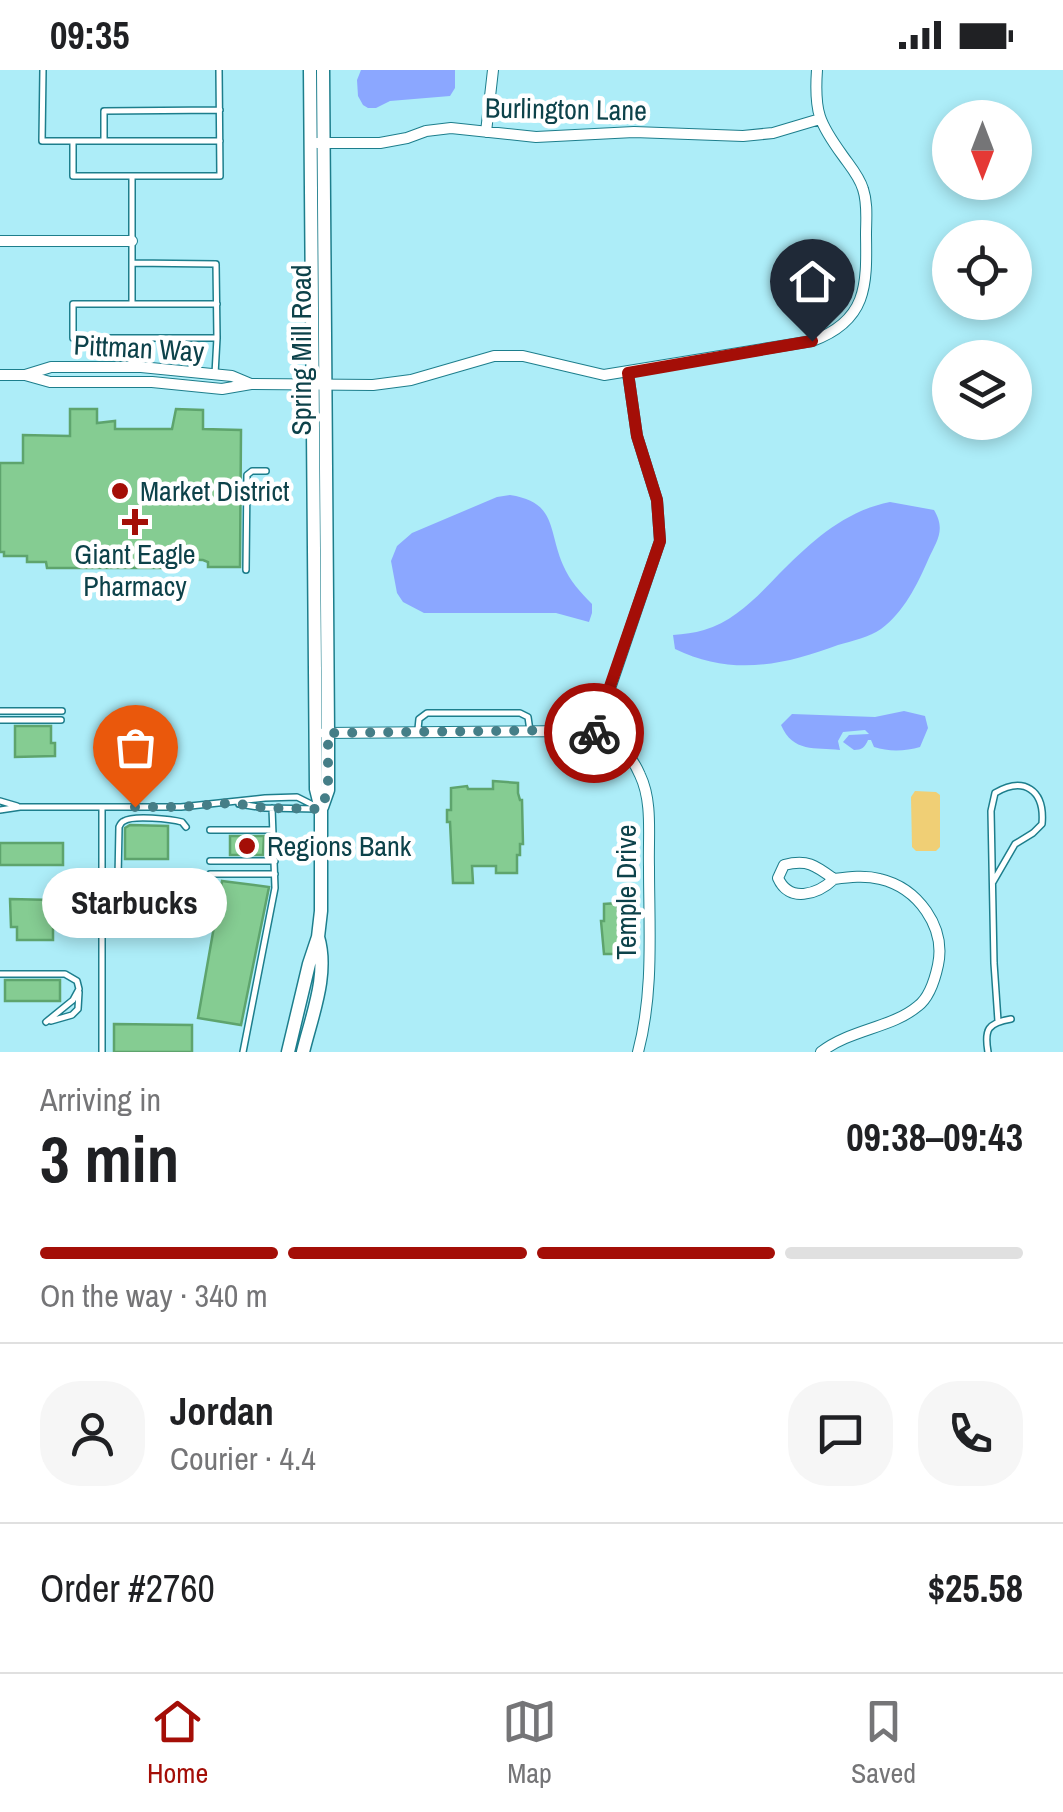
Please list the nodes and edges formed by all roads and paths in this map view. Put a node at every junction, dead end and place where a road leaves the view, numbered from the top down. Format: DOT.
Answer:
graph roads {
  1 [pos="43,70"];
  2 [pos="219,70"];
  3 [pos="310,70"];
  4 [pos="323,70"];
  5 [pos="493,70"];
  6 [pos="817,70"];
  7 [pos="220,110"];
  8 [pos="820,119"];
  9 [pos="486,132"];
  10 [pos="73,141"];
  11 [pos="104,141"];
  12 [pos="220,141"];
  13 [pos="317,143"];
  14 [pos="132,176"];
  15 [pos="0,240"];
  16 [pos="132,241"];
  17 [pos="132,262"];
  18 [pos="132,304"];
  19 [pos="217,304"];
  20 [pos="218,338"];
  21 [pos="628,373"];
  22 [pos="215,374"];
  23 [pos="0,375"];
  24 [pos="25,375"];
  25 [pos="252,384"];
  26 [pos="320,386"];
  27 [pos="266,471"];
  28 [pos="246,570"];
  29 [pos="0,711"];
  30 [pos="62,711"];
  31 [pos="0,720"];
  32 [pos="62,720"];
  33 [pos="530,731"];
  34 [pos="418,732"];
  35 [pos="322,733"];
  36 [pos="595,734"];
  37 [pos="0,801"];
  38 [pos="232,803"];
  39 [pos="20,807"];
  40 [pos="102,807"];
  41 [pos="272,808"];
  42 [pos="321,809"];
  43 [pos="0,810"];
  44 [pos="186,828"];
  45 [pos="210,830"];
  46 [pos="272,830"];
  47 [pos="210,861"];
  48 [pos="274,861"];
  49 [pos="210,874"];
  50 [pos="275,874"];
  51 [pos="118,878"];
  52 [pos="834,879"];
  53 [pos="993,882"];
  54 [pos="318,937"];
  55 [pos="0,974"];
  56 [pos="1011,1019"];
  57 [pos="998,1021"];
  58 [pos="49,1022"];
  59 [pos="102,1052"];
  60 [pos="243,1052"];
  61 [pos="288,1052"];
  62 [pos="304,1052"];
  63 [pos="638,1052"];
  64 [pos="821,1052"];
  65 [pos="988,1052"];
  1 -- 10 [label="lane"];
  2 -- 7 [label="lane"];
  3 -- 13 [label="street, Spring Mill Road"];
  4 -- 13 [label="street, Spring Mill Road"];
  5 -- 9 [label="street"];
  6 -- 8 [label="street"];
  7 -- 11 [label="lane"];
  7 -- 12 [label="lane"];
  8 -- 9 [label="street, Burlington Lane"];
  8 -- 21 [label="street, Pittman Way"];
  9 -- 13 [label="street, Burlington Lane"];
  10 -- 11 [label="lane"];
  10 -- 14 [label="lane"];
  11 -- 12 [label="lane"];
  12 -- 14 [label="lane"];
  13 -- 26 [label="street, Spring Mill Road"];
  14 -- 16 [label="lane"];
  15 -- 16 [label="street"];
  16 -- 17 [label="lane"];
  17 -- 18 [label="lane"];
  17 -- 19 [label="lane"];
  18 -- 19 [label="lane"];
  18 -- 20 [label="lane"];
  19 -- 20 [label="lane"];
  20 -- 22 [label="lane"];
  21 -- 26 [label="street, Pittman Way"];
  21 -- 36 [label="street"];
  22 -- 24 [label="street, Pittman Way"];
  22 -- 25 [label="street, Pittman Way"];
  23 -- 24 [label="street, Pittman Way"];
  24 -- 25 [label="street, Pittman Way"];
  25 -- 26 [label="street, Pittman Way"];
  26 -- 35 [label="street, Spring Mill Road"];
  27 -- 28 [label="lane"];
  29 -- 30 [label="lane"];
  31 -- 32 [label="lane"];
  33 -- 34 [label="street"];
  33 -- 34 [label="lane"];
  33 -- 36 [label="street"];
  34 -- 35 [label="street"];
  35 -- 42 [label="street, Spring Mill Road"];
  36 -- 63 [label="street, Temple Drive"];
  37 -- 39 [label="lane"];
  38 -- 40 [label="lane"];
  38 -- 41 [label="lane"];
  38 -- 42 [label="lane"];
  39 -- 40 [label="lane"];
  39 -- 43 [label="lane"];
  40 -- 59 [label="lane"];
  41 -- 42 [label="lane"];
  41 -- 46 [label="lane"];
  42 -- 54 [label="street, Spring Mill Road"];
  44 -- 51 [label="lane"];
  45 -- 46 [label="lane"];
  46 -- 48 [label="lane"];
  47 -- 48 [label="lane"];
  48 -- 50 [label="lane"];
  49 -- 50 [label="lane"];
  50 -- 60 [label="lane"];
  52 -- 52 [label="street"];
  52 -- 64 [label="street"];
  53 -- 53 [label="lane"];
  53 -- 57 [label="lane"];
  54 -- 61 [label="street, Spring Mill Road"];
  54 -- 62 [label="street, Spring Mill Road"];
  55 -- 58 [label="lane"];
  56 -- 57 [label="lane"];
  57 -- 65 [label="lane"];
}
